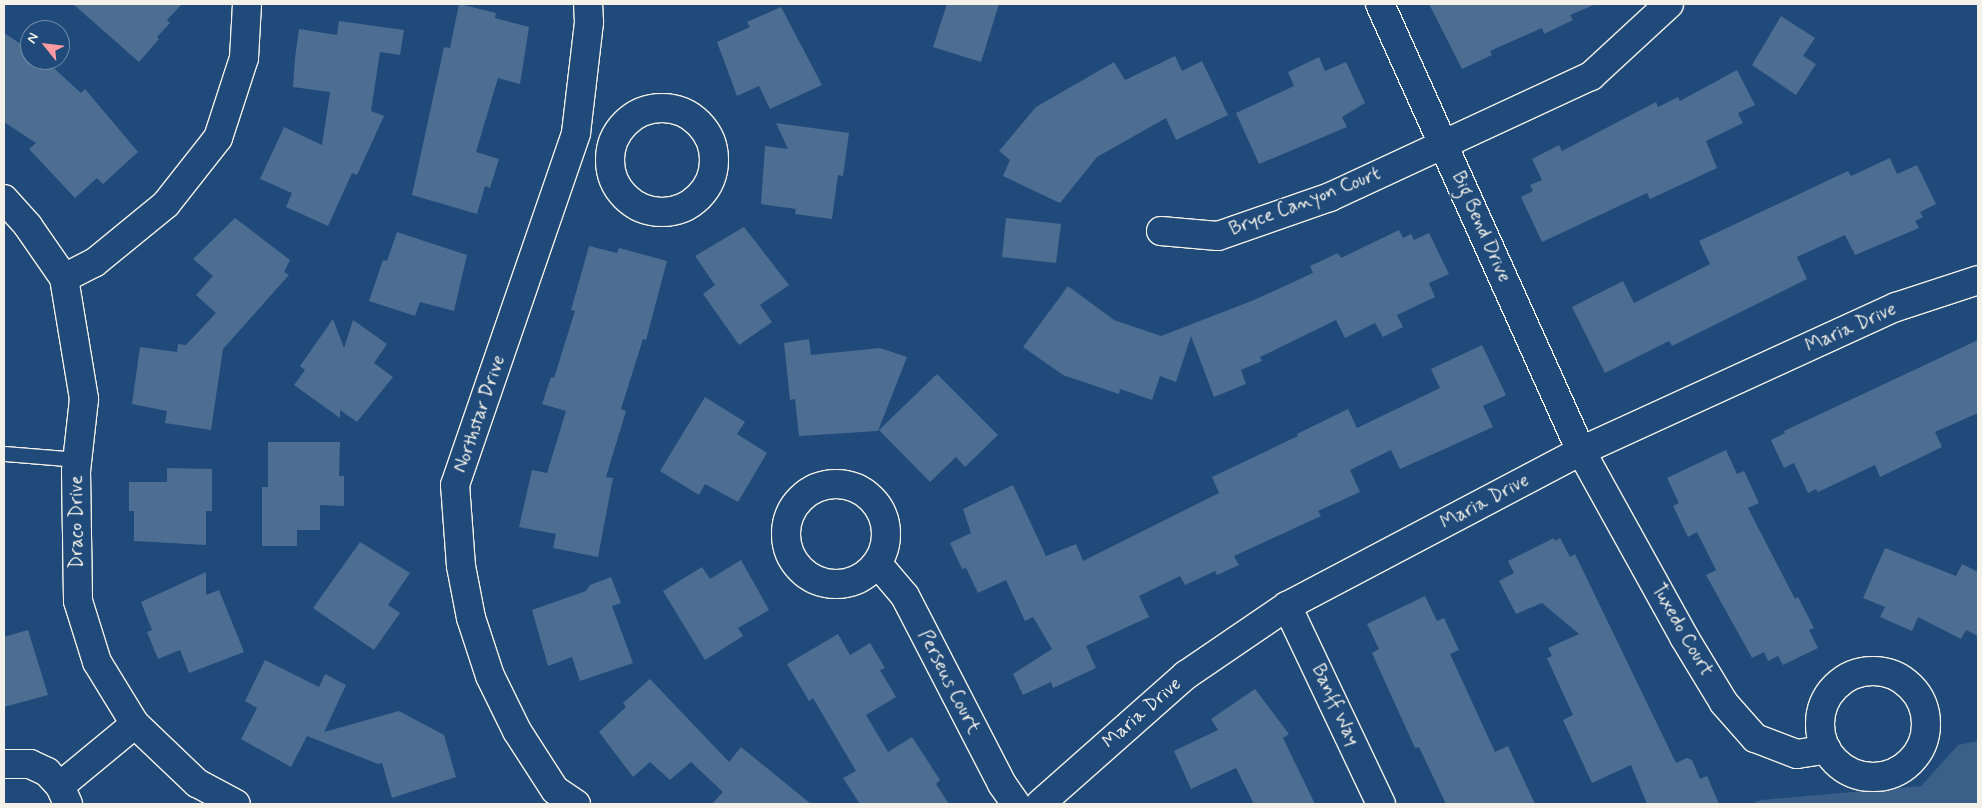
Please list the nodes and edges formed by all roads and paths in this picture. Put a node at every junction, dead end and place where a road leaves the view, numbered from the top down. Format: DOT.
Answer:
graph roads {
  1 [pos="248,4"];
  2 [pos="588,4"];
  3 [pos="1380,4"];
  4 [pos="1669,4"];
  5 [pos="576,133"];
  6 [pos="612,144"];
  7 [pos="1444,144"];
  8 [pos="4,199"];
  9 [pos="1161,231"];
  10 [pos="64,278"];
  11 [pos="1978,280"];
  12 [pos="1581,451"];
  13 [pos="4,454"];
  14 [pos="78,460"];
  15 [pos="876,563"];
  16 [pos="1287,606"];
  17 [pos="135,724"];
  18 [pos="1827,749"];
  19 [pos="4,764"];
  20 [pos="64,795"];
  21 [pos="556,799"];
  22 [pos="236,804"];
  23 [pos="1016,804"];
  24 [pos="1040,804"];
  25 [pos="1381,804"];
  1 -- 10 [label="street"];
  2 -- 5 [label="street, Northstar Drive"];
  3 -- 7 [label="street, Big Bend Drive"];
  4 -- 7 [label="street, Bryce Canyon Court"];
  5 -- 6 [label="street"];
  5 -- 21 [label="street, Northstar Drive"];
  7 -- 9 [label="street, Bryce Canyon Court"];
  7 -- 12 [label="street, Big Bend Drive"];
  8 -- 10 [label="street, Draco Drive"];
  10 -- 14 [label="street, Draco Drive"];
  11 -- 12 [label="street, Maria Drive"];
  12 -- 16 [label="street, Maria Drive"];
  12 -- 18 [label="street, Tuxedo Court"];
  13 -- 14 [label="lane"];
  14 -- 17 [label="street, Draco Drive"];
  15 -- 23 [label="street, Perseus Court"];
  16 -- 24 [label="street, Maria Drive"];
  16 -- 25 [label="street, Banff Way"];
  17 -- 20 [label="street"];
  17 -- 22 [label="street, Draco Drive"];
  19 -- 20 [label="street"];
}
